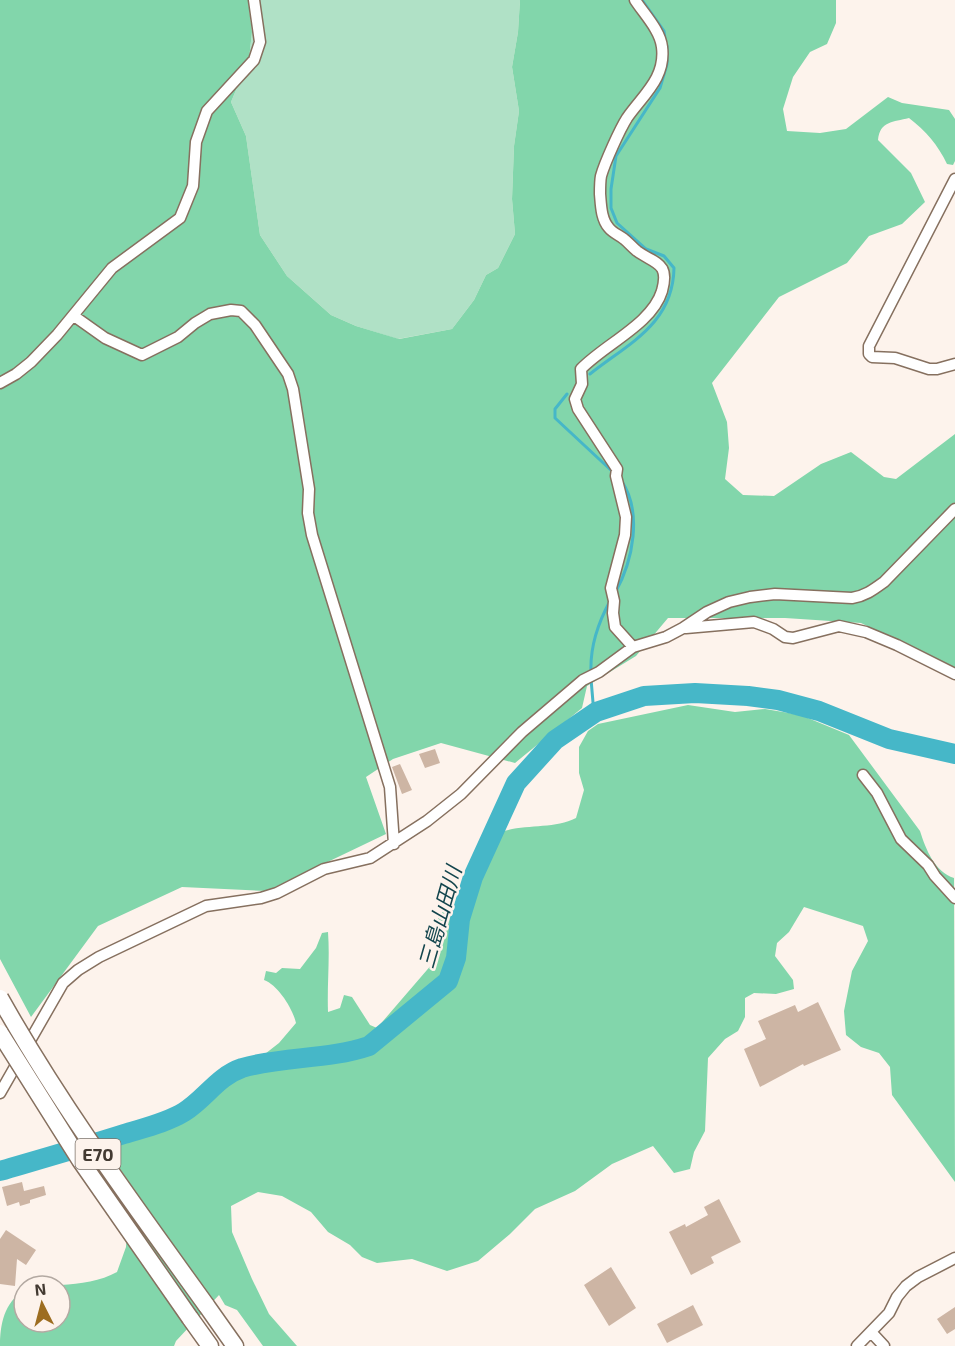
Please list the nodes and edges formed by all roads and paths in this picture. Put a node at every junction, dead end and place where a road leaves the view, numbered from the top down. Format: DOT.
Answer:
graph roads {
  1 [pos="254,0"];
  2 [pos="635,0"];
  3 [pos="955,179"];
  4 [pos="74,316"];
  5 [pos="955,364"];
  6 [pos="0,383"];
  7 [pos="955,509"];
  8 [pos="683,628"];
  9 [pos="633,647"];
  10 [pos="955,674"];
  11 [pos="862,775"];
  12 [pos="394,844"];
  13 [pos="955,898"];
  14 [pos="0,998"];
  15 [pos="0,1033"];
  16 [pos="0,1094"];
  17 [pos="955,1258"];
  18 [pos="871,1332"];
  19 [pos="210,1346"];
  20 [pos="235,1346"];
  21 [pos="857,1346"];
  22 [pos="885,1346"];
  1 -- 4 [label="street"];
  2 -- 9 [label="street"];
  3 -- 5 [label="street"];
  4 -- 6 [label="street"];
  4 -- 12 [label="street"];
  7 -- 8 [label="street"];
  8 -- 9 [label="street"];
  8 -- 10 [label="street"];
  9 -- 12 [label="street"];
  11 -- 13 [label="street"];
  12 -- 16 [label="street"];
  14 -- 20 [label="highway, E70, bridge"];
  15 -- 19 [label="highway, E70, bridge"];
  17 -- 18 [label="street"];
  18 -- 21 [label="street"];
  18 -- 22 [label="street"];
}
